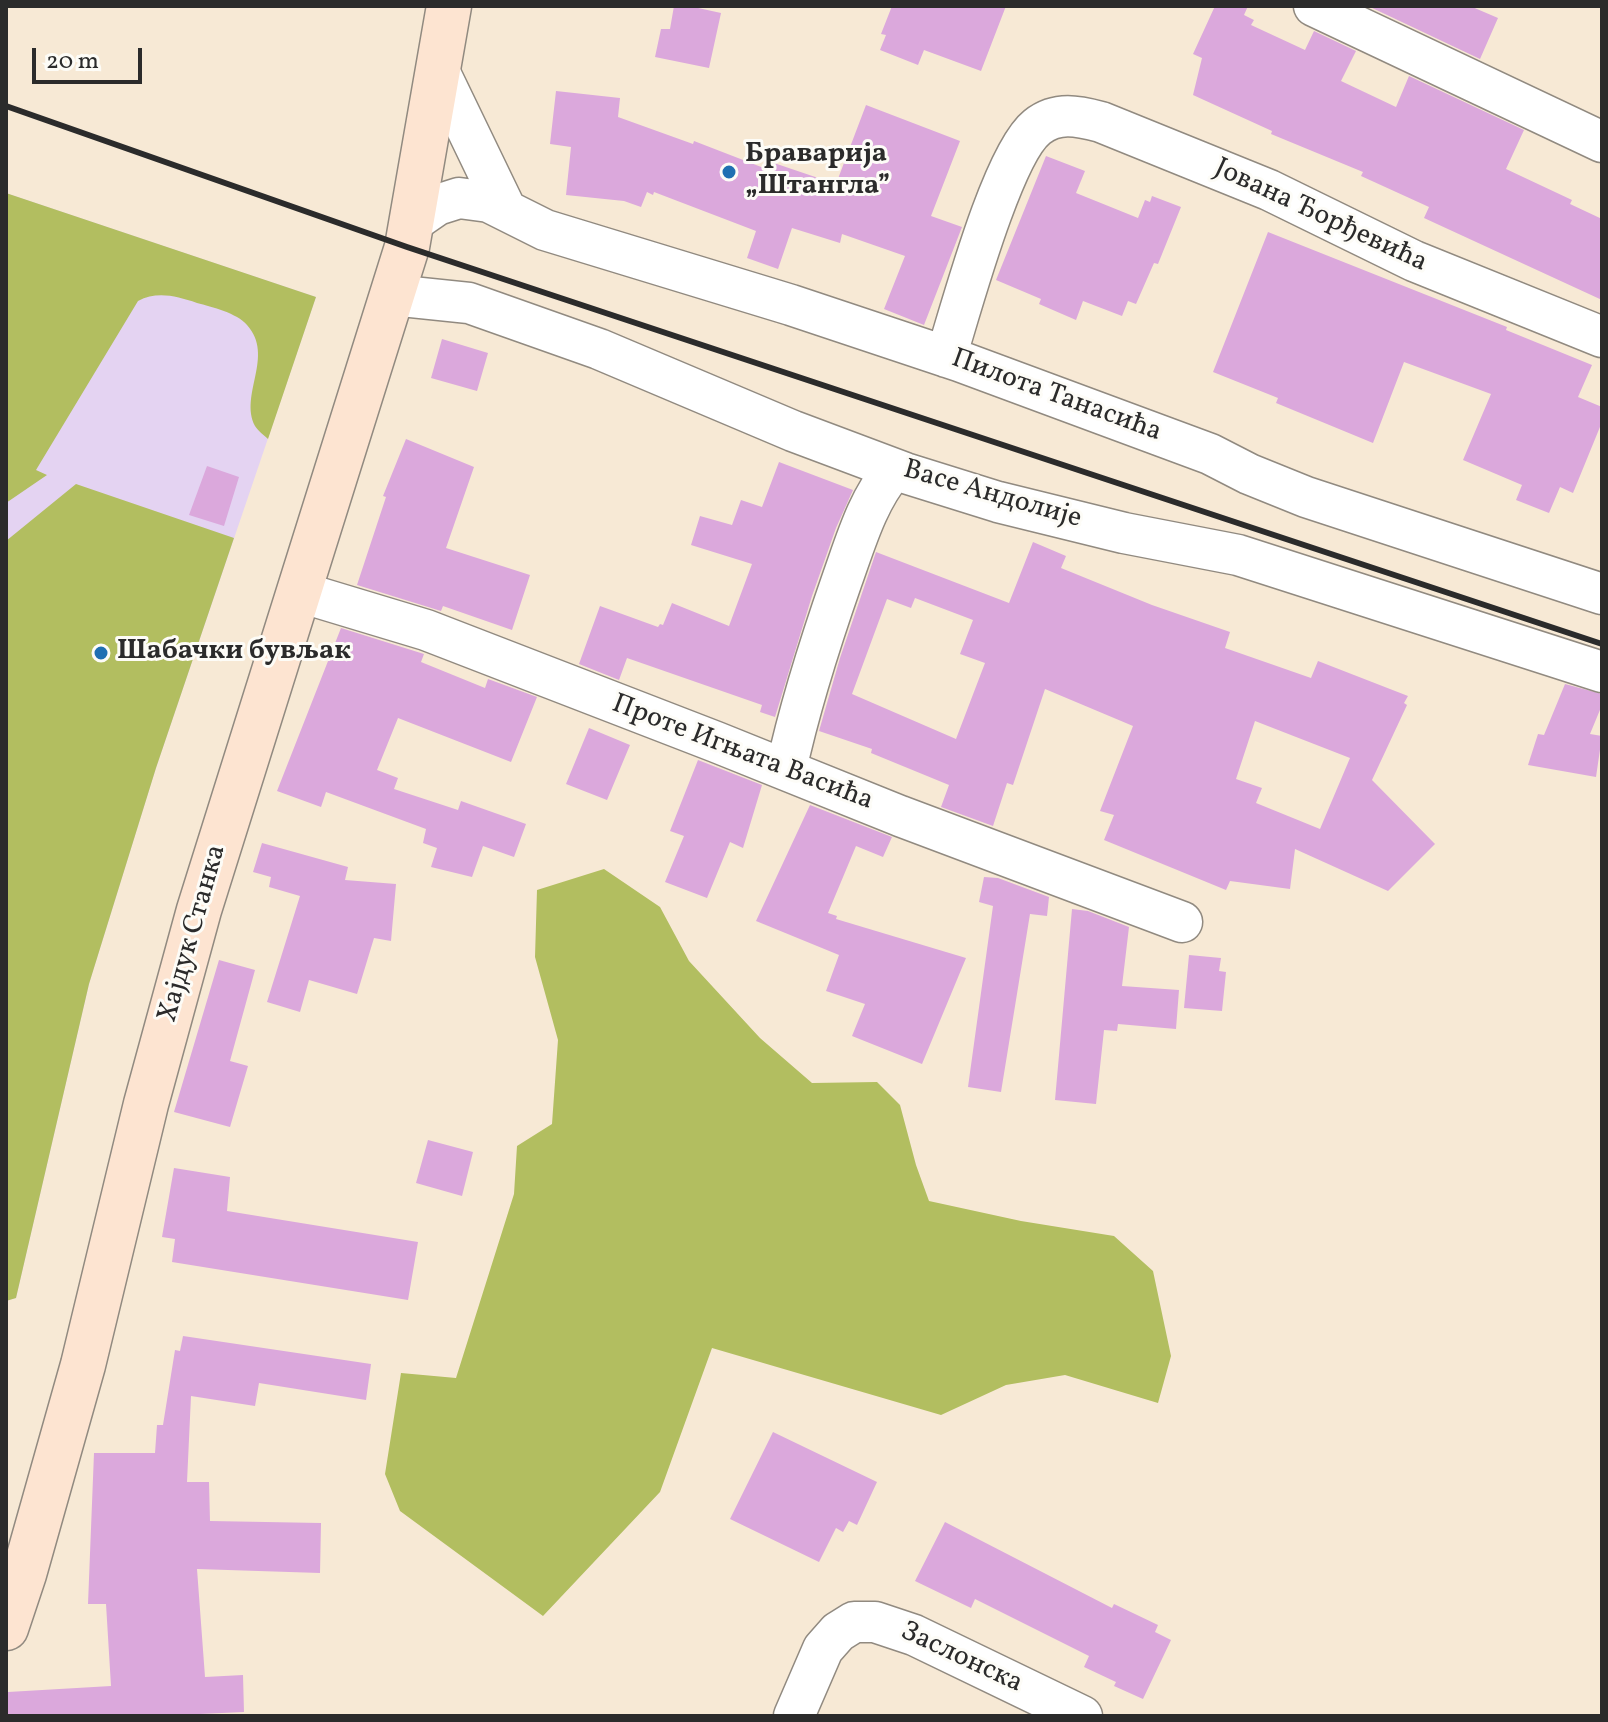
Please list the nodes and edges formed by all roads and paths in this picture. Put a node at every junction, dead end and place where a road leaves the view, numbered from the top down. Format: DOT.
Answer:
graph roads {
  1 [pos="449,6"];
  2 [pos="1314,6"];
  3 [pos="438,69"];
  4 [pos="1602,142"];
  5 [pos="506,210"];
  6 [pos="409,235"];
  7 [pos="392,295"];
  8 [pos="1602,337"];
  9 [pos="946,357"];
  10 [pos="894,469"];
  11 [pos="300,592"];
  12 [pos="1602,594"];
  13 [pos="1602,672"];
  14 [pos="786,770"];
  15 [pos="1182,922"];
  16 [pos="6,1628"];
  17 [pos="794,1716"];
  18 [pos="1082,1716"];
  1 -- 3 [label="street, Хајдук Станка"];
  2 -- 4 [label="street"];
  3 -- 5 [label="street"];
  3 -- 6 [label="street, Хајдук Станка"];
  5 -- 6 [label="street, Пилота Танасића"];
  5 -- 9 [label="street, Пилота Танасића"];
  6 -- 7 [label="street, Хајдук Станка"];
  7 -- 10 [label="street, Васе Андолије"];
  7 -- 11 [label="street, Хајдук Станка"];
  8 -- 9 [label="street, Јована Ђорђевића"];
  9 -- 12 [label="street, Пилота Танасића"];
  10 -- 13 [label="street, Васе Андолије"];
  10 -- 14 [label="street"];
  11 -- 14 [label="street, Проте Игњата Васића"];
  11 -- 16 [label="street, Хајдук Станка"];
  14 -- 15 [label="street, Проте Игњата Васића"];
  17 -- 18 [label="street, Заслонска"];
}
